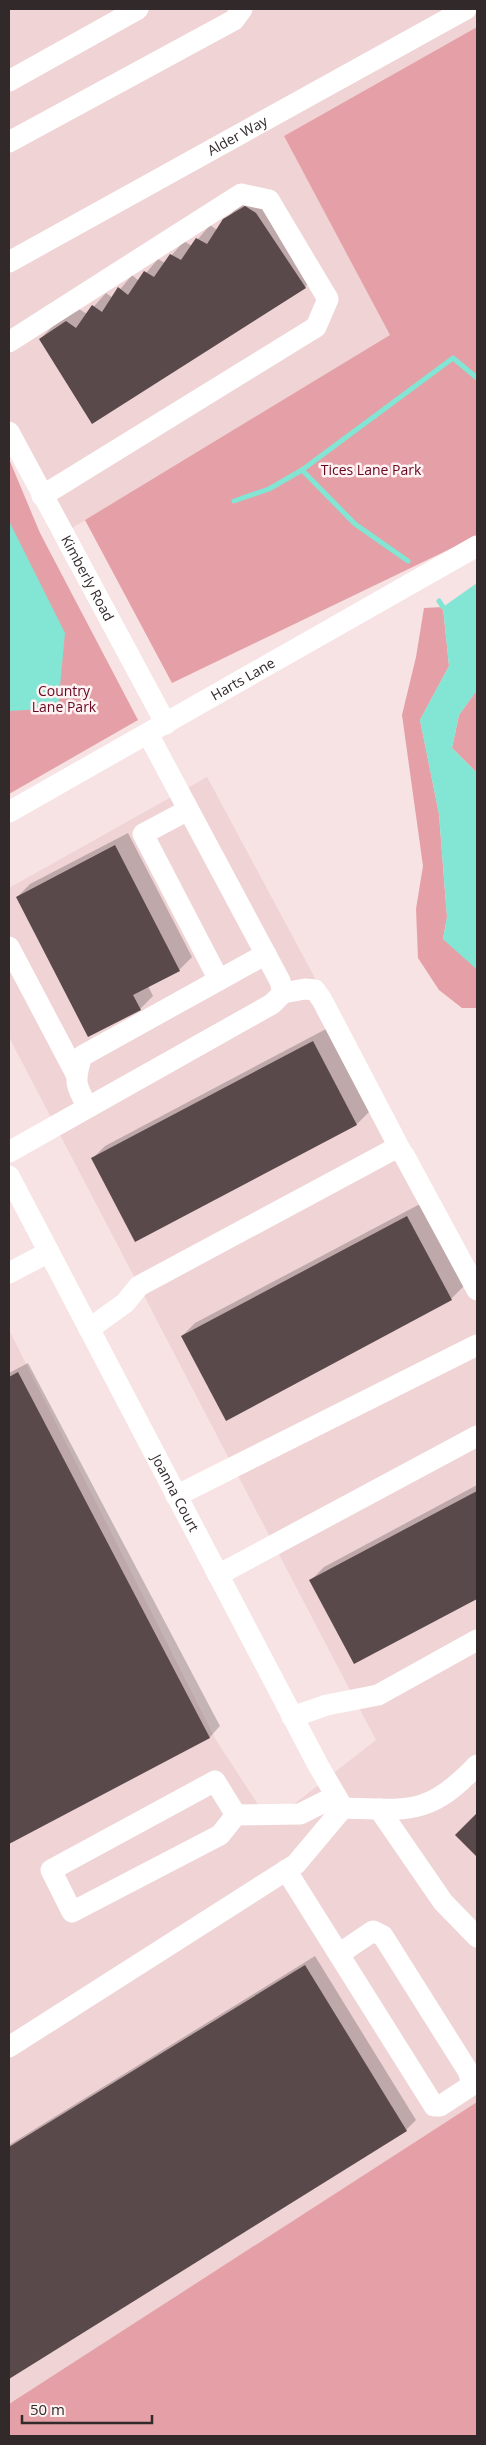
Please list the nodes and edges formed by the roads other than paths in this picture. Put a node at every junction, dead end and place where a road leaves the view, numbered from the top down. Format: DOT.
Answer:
graph roads {
  1 [pos="138,9"];
  2 [pos="242,9"];
  3 [pos="458,11"];
  4 [pos="9,81"];
  5 [pos="9,142"];
  6 [pos="9,262"];
  7 [pos="9,342"];
  8 [pos="9,432"];
  9 [pos="42,496"];
  10 [pos="477,546"];
  11 [pos="157,729"];
  12 [pos="188,810"];
  13 [pos="9,812"];
  14 [pos="9,946"];
  15 [pos="266,954"];
  16 [pos="219,980"];
  17 [pos="283,993"];
  18 [pos="76,1074"];
  19 [pos="88,1108"];
  20 [pos="400,1149"];
  21 [pos="9,1152"];
  22 [pos="9,1176"];
  23 [pos="49,1252"];
  24 [pos="9,1274"];
  25 [pos="477,1290"];
  26 [pos="88,1329"];
  27 [pos="477,1345"];
  28 [pos="477,1436"];
  29 [pos="176,1496"];
  30 [pos="218,1575"];
  31 [pos="477,1640"];
  32 [pos="292,1717"];
  33 [pos="477,1765"];
  34 [pos="340,1802"];
  35 [pos="379,1809"];
  36 [pos="236,1815"];
  37 [pos="286,1870"];
  38 [pos="477,1937"];
  39 [pos="339,1954"];
  40 [pos="9,2047"];
  1 -- 4 [label="street"];
  2 -- 5 [label="street"];
  3 -- 6 [label="street, Alder Way"];
  7 -- 9 [label="street"];
  8 -- 9 [label="street, Kimberly Road"];
  9 -- 11 [label="street, Kimberly Road"];
  10 -- 11 [label="street, Harts Lane"];
  11 -- 12 [label="street, Kimberly Road"];
  11 -- 13 [label="street, Harts Lane"];
  12 -- 15 [label="street, Kimberly Road"];
  12 -- 16 [label="street"];
  14 -- 18 [label="street"];
  15 -- 16 [label="street"];
  15 -- 17 [label="street, Kimberly Road"];
  16 -- 18 [label="street"];
  17 -- 19 [label="street"];
  17 -- 20 [label="street"];
  18 -- 19 [label="street"];
  19 -- 21 [label="street"];
  20 -- 25 [label="street"];
  20 -- 26 [label="street"];
  22 -- 23 [label="street, Joanna Court"];
  23 -- 24 [label="street"];
  23 -- 26 [label="street, Joanna Court"];
  26 -- 29 [label="street, Joanna Court"];
  27 -- 29 [label="street"];
  28 -- 30 [label="street"];
  29 -- 30 [label="street, Joanna Court"];
  30 -- 32 [label="street, Joanna Court"];
  31 -- 32 [label="street"];
  32 -- 34 [label="street, Joanna Court"];
  33 -- 35 [label="street"];
  34 -- 35 [label="street"];
  34 -- 36 [label="street"];
  34 -- 37 [label="street"];
  35 -- 38 [label="street"];
  36 -- 36 [label="street"];
  37 -- 39 [label="street"];
  37 -- 40 [label="street"];
  39 -- 39 [label="street"];
}
